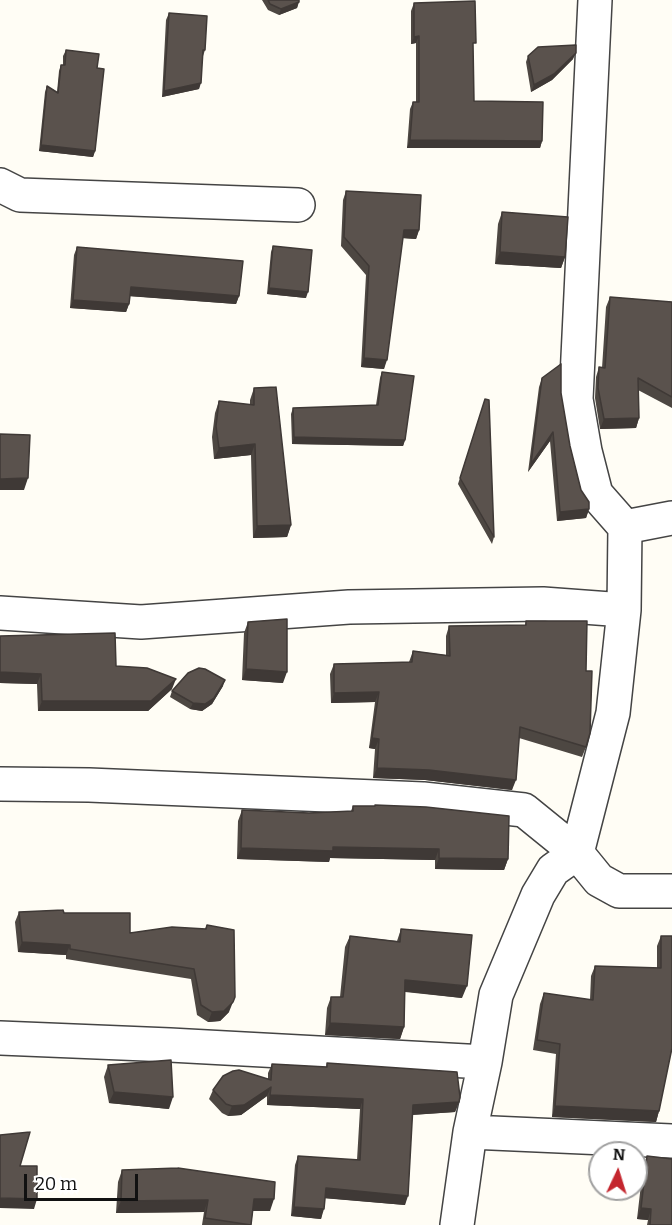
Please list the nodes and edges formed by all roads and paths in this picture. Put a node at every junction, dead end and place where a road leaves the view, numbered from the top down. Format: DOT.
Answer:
graph roads {
  1 [pos="595,0"];
  2 [pos="0,185"];
  3 [pos="298,205"];
  4 [pos="672,518"];
  5 [pos="624,527"];
  6 [pos="624,610"];
  7 [pos="0,614"];
  8 [pos="0,784"];
  9 [pos="577,853"];
  10 [pos="672,891"];
  11 [pos="0,1038"];
  12 [pos="485,1062"];
  13 [pos="470,1132"];
  14 [pos="672,1141"];
  15 [pos="457,1225"];
  1 -- 5 [label="street"];
  2 -- 3 [label="street"];
  4 -- 5 [label="street"];
  5 -- 6 [label="street"];
  6 -- 7 [label="street"];
  6 -- 9 [label="street"];
  8 -- 9 [label="street"];
  9 -- 10 [label="street"];
  9 -- 12 [label="street"];
  11 -- 12 [label="street"];
  12 -- 13 [label="street"];
  13 -- 14 [label="street"];
  13 -- 15 [label="street"];
}
